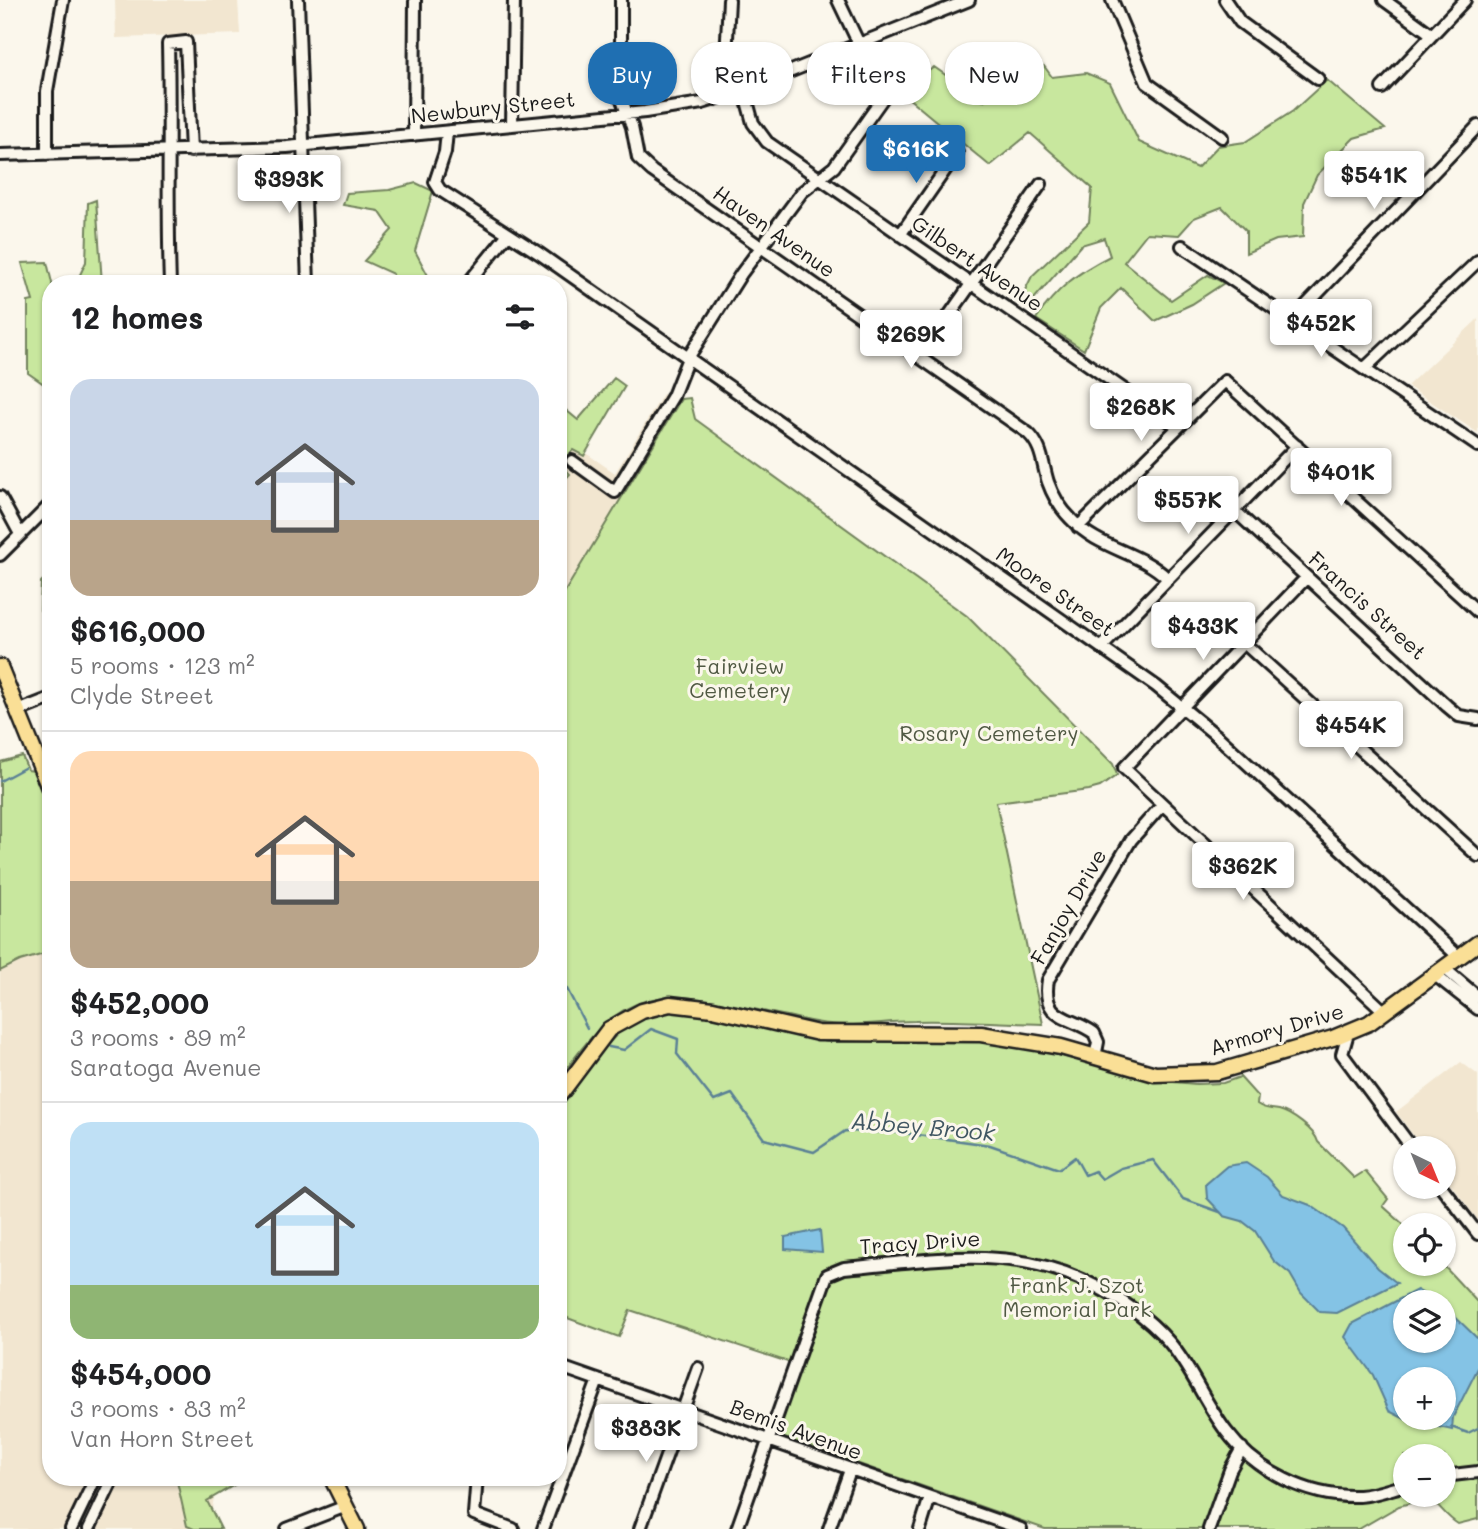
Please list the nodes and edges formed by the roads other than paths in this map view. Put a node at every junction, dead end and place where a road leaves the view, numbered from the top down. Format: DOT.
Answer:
graph roads {
  1 [pos="63,0"];
  2 [pos="298,0"];
  3 [pos="415,0"];
  4 [pos="514,0"];
  5 [pos="621,0"];
  6 [pos="729,0"];
  7 [pos="838,0"];
  8 [pos="969,0"];
  9 [pos="1112,0"];
  10 [pos="1225,0"];
  11 [pos="1384,0"];
  12 [pos="1465,0"];
  13 [pos="944,5"];
  14 [pos="1431,34"];
  15 [pos="727,42"];
  16 [pos="858,42"];
  17 [pos="863,42"];
  18 [pos="1318,79"];
  19 [pos="1382,88"];
  20 [pos="691,105"];
  21 [pos="750,105"];
  22 [pos="879,105"];
  23 [pos="625,114"];
  24 [pos="512,125"];
  25 [pos="1478,126"];
  26 [pos="447,132"];
  27 [pos="414,135"];
  28 [pos="1222,137"];
  29 [pos="302,145"];
  30 [pos="191,151"];
  31 [pos="170,152"];
  32 [pos="957,153"];
  33 [pos="0,155"];
  34 [pos="47,155"];
  35 [pos="820,180"];
  36 [pos="1041,184"];
  37 [pos="508,234"];
  38 [pos="900,235"];
  39 [pos="761,246"];
  40 [pos="1182,246"];
  41 [pos="1478,261"];
  42 [pos="170,275"];
  43 [pos="308,275"];
  44 [pos="475,275"];
  45 [pos="566,275"];
  46 [pos="567,276"];
  47 [pos="971,284"];
  48 [pos="1293,319"];
  49 [pos="688,358"];
  50 [pos="920,358"];
  51 [pos="1365,368"];
  52 [pos="1178,427"];
  53 [pos="1297,446"];
  54 [pos="1478,446"];
  55 [pos="572,461"];
  56 [pos="0,497"];
  57 [pos="1235,511"];
  58 [pos="42,513"];
  59 [pos="1078,527"];
  60 [pos="20,534"];
  61 [pos="0,555"];
  62 [pos="1167,578"];
  63 [pos="1306,578"];
  64 [pos="1478,612"];
  65 [pos="1244,643"];
  66 [pos="1102,648"];
  67 [pos="0,667"];
  68 [pos="42,702"];
  69 [pos="1182,705"];
  70 [pos="18,711"];
  71 [pos="1478,719"];
  72 [pos="42,771"];
  73 [pos="1162,805"];
  74 [pos="1478,856"];
  75 [pos="1478,943"];
  76 [pos="1459,957"];
  77 [pos="1440,972"];
  78 [pos="1478,997"];
  79 [pos="1478,1009"];
  80 [pos="1385,1012"];
  81 [pos="1348,1033"];
  82 [pos="1095,1057"];
  83 [pos="567,1085"];
  84 [pos="1403,1136"];
  85 [pos="1451,1199"];
  86 [pos="1478,1234"];
  87 [pos="698,1368"];
  88 [pos="567,1369"];
  89 [pos="598,1380"];
  90 [pos="682,1410"];
  91 [pos="768,1439"];
  92 [pos="1242,1448"];
  93 [pos="567,1464"];
  94 [pos="850,1470"];
  95 [pos="1478,1472"];
  96 [pos="1456,1475"];
  97 [pos="92,1486"];
  98 [pos="110,1486"];
  99 [pos="336,1486"];
  100 [pos="476,1486"];
  101 [pos="559,1486"];
  102 [pos="1393,1488"];
  103 [pos="930,1497"];
  104 [pos="346,1506"];
  105 [pos="71,1529"];
  106 [pos="89,1529"];
  107 [pos="287,1529"];
  108 [pos="357,1529"];
  109 [pos="513,1529"];
  110 [pos="543,1529"];
  111 [pos="640,1529"];
  112 [pos="737,1529"];
  113 [pos="829,1529"];
  114 [pos="920,1529"];
  115 [pos="1019,1529"];
  116 [pos="1209,1529"];
  1 -- 34 [label="street"];
  2 -- 29 [label="street"];
  3 -- 27 [label="street"];
  4 -- 24 [label="street"];
  5 -- 23 [label="street, Haven Avenue"];
  6 -- 15 [label="street"];
  7 -- 16 [label="street"];
  8 -- 13 [label="street, Newbury Street"];
  9 -- 28 [label="street"];
  10 -- 18 [label="street"];
  11 -- 14 [label="street"];
  12 -- 14 [label="street"];
  13 -- 17 [label="street, Newbury Street"];
  14 -- 19 [label="street"];
  20 -- 23 [label="street, Newbury Street"];
  21 -- 35 [label="street, Gilbert Avenue"];
  22 -- 35 [label="street"];
  23 -- 24 [label="street, Newbury Street"];
  23 -- 39 [label="street, Haven Avenue"];
  24 -- 26 [label="street, Newbury Street"];
  25 -- 48 [label="street"];
  26 -- 27 [label="street, Newbury Street"];
  26 -- 37 [label="street, Moore Street"];
  27 -- 29 [label="street, Newbury Street"];
  29 -- 30 [label="street, Newbury Street"];
  29 -- 43 [label="street"];
  30 -- 31 [label="street, Newbury Street"];
  30 -- 31 [label="street"];
  31 -- 34 [label="street, Newbury Street"];
  31 -- 42 [label="street"];
  32 -- 38 [label="street"];
  33 -- 34 [label="street, Newbury Street"];
  35 -- 38 [label="street, Gilbert Avenue"];
  35 -- 39 [label="street"];
  36 -- 47 [label="street"];
  37 -- 44 [label="street"];
  37 -- 45 [label="street, Moore Street"];
  38 -- 47 [label="street, Gilbert Avenue"];
  39 -- 49 [label="street"];
  39 -- 50 [label="street, Haven Avenue"];
  40 -- 48 [label="street"];
  41 -- 51 [label="street"];
  46 -- 49 [label="street, Moore Street"];
  47 -- 50 [label="street"];
  47 -- 52 [label="street, Gilbert Avenue"];
  48 -- 51 [label="street"];
  49 -- 55 [label="street"];
  49 -- 66 [label="street, Moore Street"];
  50 -- 59 [label="street, Haven Avenue"];
  51 -- 54 [label="street"];
  52 -- 53 [label="street"];
  52 -- 59 [label="street"];
  53 -- 57 [label="street"];
  53 -- 64 [label="street"];
  56 -- 60 [label="street"];
  57 -- 62 [label="street"];
  57 -- 63 [label="street, Francis Street"];
  58 -- 60 [label="street"];
  59 -- 62 [label="street, Haven Avenue"];
  60 -- 61 [label="street"];
  62 -- 66 [label="street"];
  63 -- 65 [label="street"];
  63 -- 71 [label="street, Francis Street"];
  65 -- 69 [label="street"];
  65 -- 74 [label="street"];
  66 -- 69 [label="street, Moore Street"];
  67 -- 70 [label="main road"];
  68 -- 70 [label="street"];
  69 -- 73 [label="street"];
  69 -- 76 [label="street, Moore Street"];
  70 -- 72 [label="main road"];
  73 -- 80 [label="street"];
  73 -- 82 [label="street, Fanjoy Drive"];
  75 -- 76 [label="main road, Armory Drive"];
  76 -- 77 [label="main road, Armory Drive"];
  77 -- 78 [label="street"];
  77 -- 79 [label="street"];
  77 -- 80 [label="main road, Armory Drive"];
  80 -- 81 [label="main road, Armory Drive"];
  81 -- 82 [label="main road, Armory Drive"];
  81 -- 84 [label="street"];
  82 -- 83 [label="main road, Armory Drive"];
  85 -- 86 [label="street"];
  87 -- 90 [label="street"];
  88 -- 89 [label="street, Bemis Avenue"];
  89 -- 90 [label="street, Bemis Avenue"];
  89 -- 93 [label="street"];
  90 -- 91 [label="street, Bemis Avenue"];
  90 -- 111 [label="street"];
  91 -- 92 [label="street, Tracy Drive"];
  91 -- 94 [label="street, Bemis Avenue"];
  91 -- 112 [label="street"];
  92 -- 102 [label="street"];
  92 -- 116 [label="street"];
  94 -- 103 [label="street, Bemis Avenue"];
  94 -- 113 [label="street"];
  95 -- 96 [label="street"];
  97 -- 105 [label="street"];
  98 -- 106 [label="street"];
  99 -- 104 [label="main road"];
  100 -- 109 [label="street"];
  101 -- 110 [label="street"];
  103 -- 114 [label="street"];
  103 -- 115 [label="street, Bemis Avenue"];
  104 -- 107 [label="street"];
  104 -- 108 [label="main road"];
}
